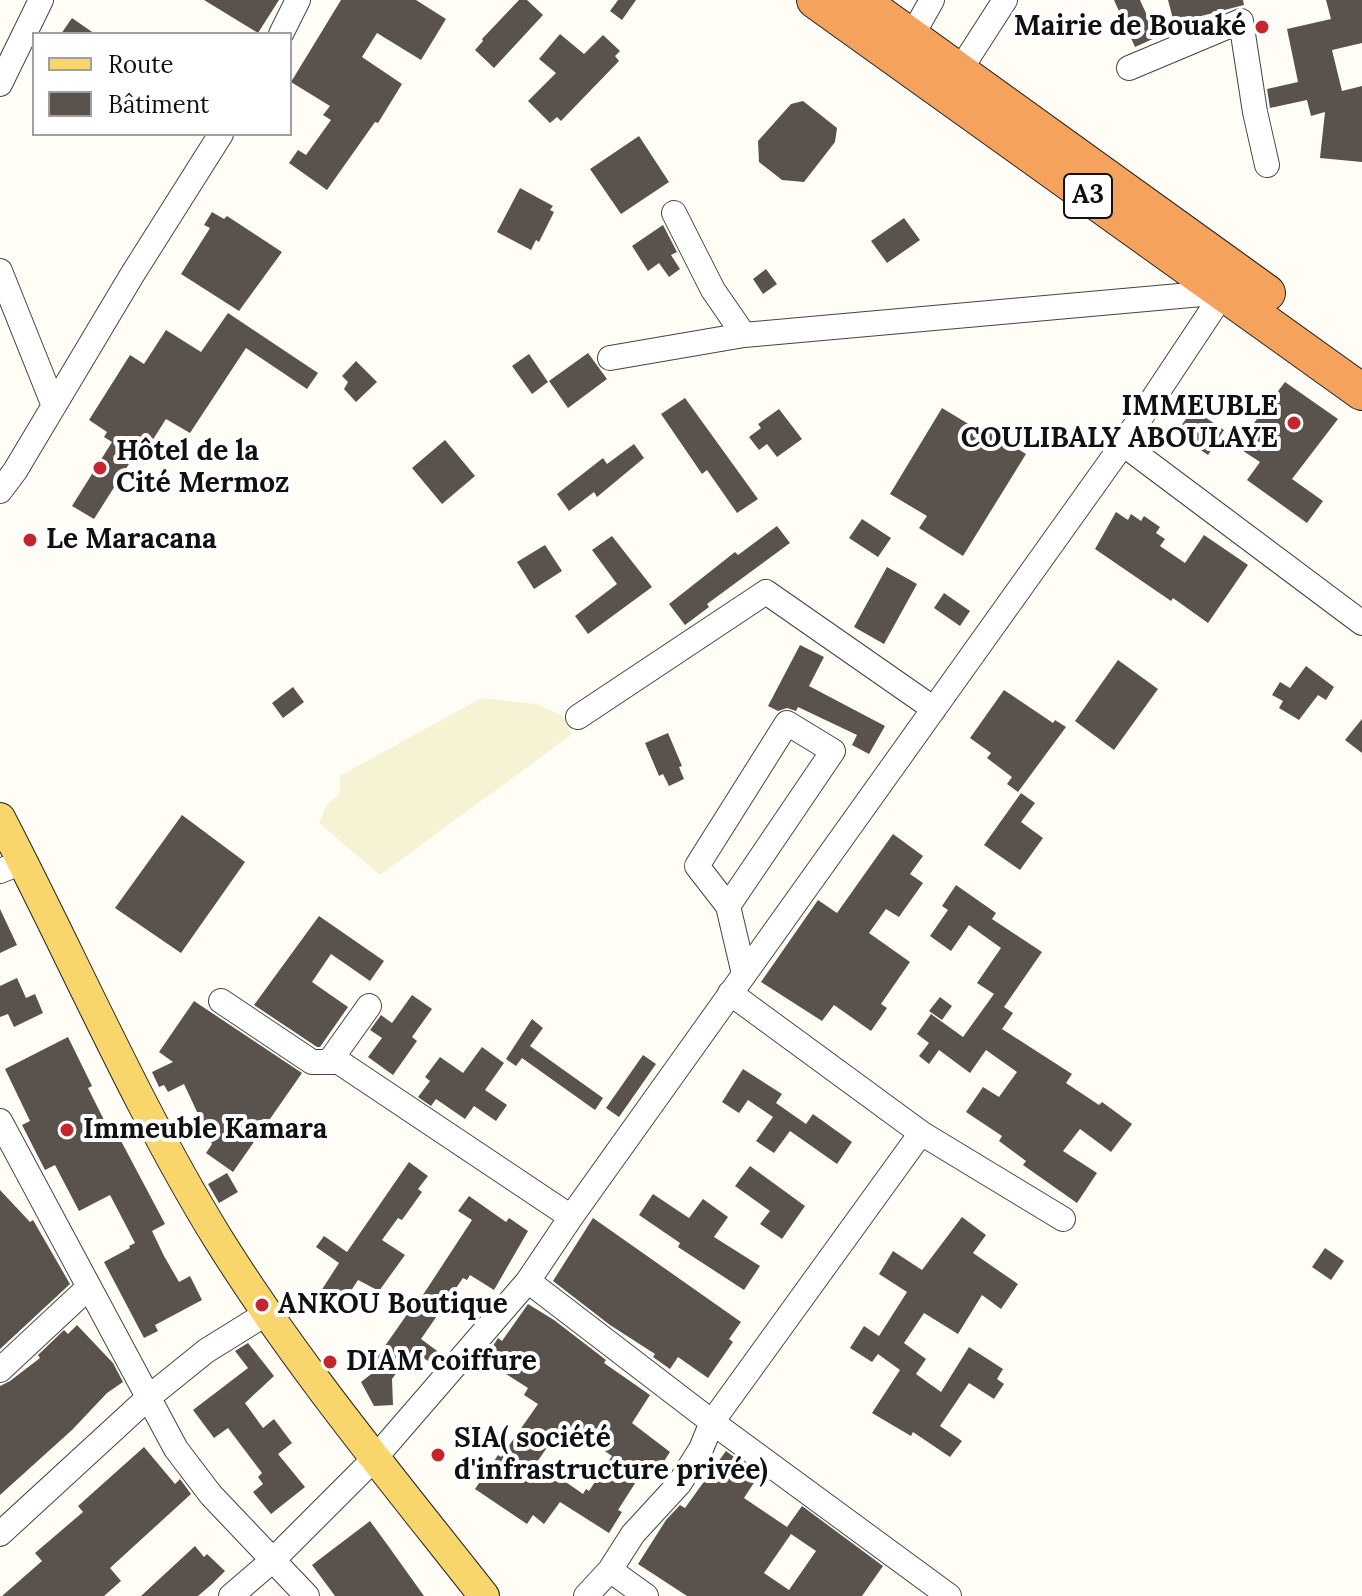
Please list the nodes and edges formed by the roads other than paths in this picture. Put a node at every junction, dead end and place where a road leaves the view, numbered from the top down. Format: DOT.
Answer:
graph roads {
  1 [pos="41,0"];
  2 [pos="298,0"];
  3 [pos="815,0"];
  4 [pos="860,0"];
  5 [pos="932,0"];
  6 [pos="1005,0"];
  7 [pos="282,32"];
  8 [pos="911,37"];
  9 [pos="1129,68"];
  10 [pos="960,70"];
  11 [pos="0,84"];
  12 [pos="220,136"];
  13 [pos="1267,165"];
  14 [pos="674,213"];
  15 [pos="0,271"];
  16 [pos="1224,292"];
  17 [pos="744,335"];
  18 [pos="610,358"];
  19 [pos="1362,362"];
  20 [pos="1362,392"];
  21 [pos="54,406"];
  22 [pos="1123,444"];
  23 [pos="0,491"];
  24 [pos="1362,623"];
  25 [pos="934,709"];
  26 [pos="578,717"];
  27 [pos="0,818"];
  28 [pos="11,866"];
  29 [pos="728,906"];
  30 [pos="737,984"];
  31 [pos="221,1001"];
  32 [pos="369,1006"];
  33 [pos="329,1062"];
  34 [pos="2,1129"];
  35 [pos="921,1133"];
  36 [pos="571,1217"];
  37 [pos="1063,1219"];
  38 [pos="528,1281"];
  39 [pos="89,1287"];
  40 [pos="267,1313"];
  41 [pos="0,1370"];
  42 [pos="149,1397"];
  43 [pos="712,1422"];
  44 [pos="375,1458"];
  45 [pos="0,1534"];
  46 [pos="274,1559"];
  47 [pos="610,1570"];
  48 [pos="231,1596"];
  49 [pos="307,1596"];
  50 [pos="484,1596"];
  51 [pos="586,1596"];
  52 [pos="646,1596"];
  53 [pos="949,1596"];
  1 -- 11 [label="street"];
  2 -- 7 [label="street"];
  3 -- 16 [label="highway, A3"];
  4 -- 8 [label="highway, A3"];
  5 -- 8 [label="street"];
  6 -- 10 [label="street"];
  8 -- 10 [label="highway, A3"];
  9 -- 13 [label="street"];
  10 -- 19 [label="highway, A3"];
  12 -- 21 [label="street"];
  14 -- 17 [label="street"];
  15 -- 21 [label="street"];
  16 -- 17 [label="street"];
  16 -- 20 [label="highway, A3"];
  16 -- 22 [label="street"];
  17 -- 18 [label="street"];
  21 -- 23 [label="street"];
  22 -- 24 [label="street"];
  22 -- 25 [label="street"];
  25 -- 26 [label="street"];
  25 -- 30 [label="street"];
  27 -- 28 [label="main road"];
  28 -- 40 [label="main road"];
  29 -- 29 [label="street"];
  29 -- 30 [label="street"];
  30 -- 35 [label="street"];
  30 -- 36 [label="street"];
  31 -- 33 [label="street"];
  32 -- 33 [label="street"];
  33 -- 36 [label="street"];
  34 -- 39 [label="street"];
  35 -- 37 [label="street"];
  35 -- 43 [label="street"];
  36 -- 38 [label="street"];
  38 -- 43 [label="street"];
  38 -- 44 [label="street"];
  39 -- 41 [label="street"];
  39 -- 42 [label="street"];
  40 -- 42 [label="street"];
  40 -- 44 [label="main road"];
  42 -- 45 [label="street"];
  42 -- 46 [label="street"];
  43 -- 47 [label="street"];
  43 -- 53 [label="street"];
  44 -- 46 [label="street"];
  44 -- 50 [label="main road"];
  46 -- 48 [label="street"];
  46 -- 49 [label="street"];
  47 -- 51 [label="street"];
  47 -- 52 [label="street"];
}
